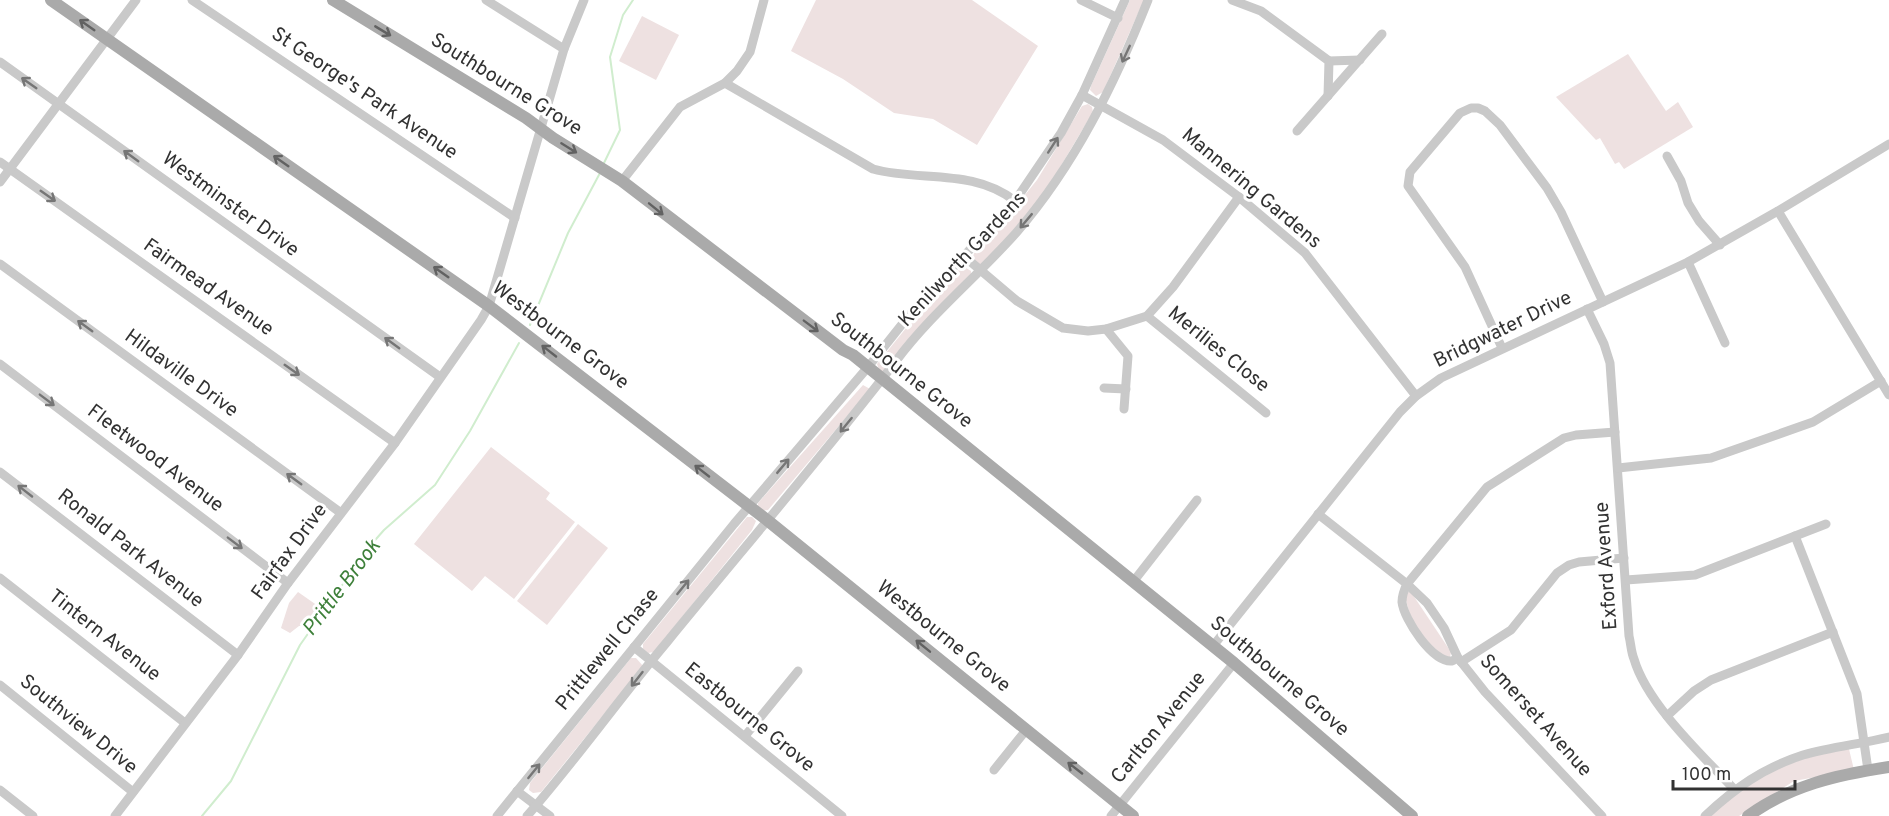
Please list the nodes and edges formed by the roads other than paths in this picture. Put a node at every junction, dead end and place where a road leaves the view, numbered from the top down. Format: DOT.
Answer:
graph roads {
  1 [pos="51,0"];
  2 [pos="136,0"];
  3 [pos="192,0"];
  4 [pos="333,0"];
  5 [pos="486,0"];
  6 [pos="584,0"];
  7 [pos="764,0"];
  8 [pos="1081,0"];
  9 [pos="1125,0"];
  10 [pos="1148,0"];
  11 [pos="1232,0"];
  12 [pos="1118,18"];
  13 [pos="1382,34"];
  14 [pos="107,39"];
  15 [pos="564,49"];
  16 [pos="1360,60"];
  17 [pos="0,62"];
  18 [pos="1329,62"];
  19 [pos="725,83"];
  20 [pos="1082,95"];
  21 [pos="1328,96"];
  22 [pos="58,103"];
  23 [pos="1102,105"];
  24 [pos="541,129"];
  25 [pos="1298,131"];
  26 [pos="1889,144"];
  27 [pos="1667,156"];
  28 [pos="0,162"];
  29 [pos="9,169"];
  30 [pos="622,181"];
  31 [pos="0,182"];
  32 [pos="1239,197"];
  33 [pos="1015,201"];
  34 [pos="1778,211"];
  35 [pos="515,218"];
  36 [pos="1720,244"];
  37 [pos="965,257"];
  38 [pos="1689,262"];
  39 [pos="0,264"];
  40 [pos="981,271"];
  41 [pos="1603,302"];
  42 [pos="489,306"];
  43 [pos="1587,309"];
  44 [pos="1147,316"];
  45 [pos="1106,329"];
  46 [pos="1725,343"];
  47 [pos="1502,348"];
  48 [pos="0,364"];
  49 [pos="868,367"];
  50 [pos="440,377"];
  51 [pos="881,378"];
  52 [pos="1881,381"];
  53 [pos="1104,388"];
  54 [pos="1126,389"];
  55 [pos="1889,395"];
  56 [pos="1416,396"];
  57 [pos="1124,409"];
  58 [pos="1266,413"];
  59 [pos="818,425"];
  60 [pos="1615,432"];
  61 [pos="394,443"];
  62 [pos="1618,468"];
  63 [pos="0,472"];
  64 [pos="807,472"];
  65 [pos="1197,500"];
  66 [pos="751,509"];
  67 [pos="341,513"];
  68 [pos="1318,514"];
  69 [pos="767,520"];
  70 [pos="1826,524"];
  71 [pos="1795,536"];
  72 [pos="1624,558"];
  73 [pos="0,578"];
  74 [pos="1626,580"];
  75 [pos="1133,582"];
  76 [pos="288,583"];
  77 [pos="1407,584"];
  78 [pos="1833,633"];
  79 [pos="1213,646"];
  80 [pos="634,647"];
  81 [pos="238,655"];
  82 [pos="1460,660"];
  83 [pos="651,662"];
  84 [pos="1234,663"];
  85 [pos="798,671"];
  86 [pos="0,685"];
  87 [pos="1666,716"];
  88 [pos="185,723"];
  89 [pos="1027,729"];
  90 [pos="745,736"];
  91 [pos="1889,737"];
  92 [pos="1864,743"];
  93 [pos="1889,767"];
  94 [pos="994,770"];
  95 [pos="1868,770"];
  96 [pos="1734,789"];
  97 [pos="0,790"];
  98 [pos="517,791"];
  99 [pos="133,792"];
  100 [pos="1120,805"];
  101 [pos="536,806"];
  102 [pos="33,816"];
  103 [pos="115,816"];
  104 [pos="497,816"];
  105 [pos="527,816"];
  106 [pos="550,816"];
  107 [pos="842,816"];
  108 [pos="1111,816"];
  109 [pos="1133,816"];
  110 [pos="1412,816"];
  111 [pos="1602,816"];
  112 [pos="1705,816"];
  113 [pos="1748,816"];
  14 -- 1 [label="main road, Westbourne Grove, one-way"];
  2 -- 14 [label="street"];
  3 -- 35 [label="street, St George's Park Avenue"];
  4 -- 24 [label="main road, Southbourne Grove, one-way"];
  5 -- 15 [label="street"];
  6 -- 15 [label="street, Fairfax Drive"];
  7 -- 19 [label="street"];
  8 -- 12 [label="street"];
  9 -- 12 [label="street, Kenilworth Gardens"];
  10 -- 23 [label="street, Kenilworth Gardens, one-way"];
  11 -- 18 [label="street"];
  12 -- 20 [label="street, Kenilworth Gardens"];
  13 -- 16 [label="street"];
  14 -- 22 [label="street"];
  42 -- 14 [label="main road, Westbourne Grove, one-way"];
  15 -- 24 [label="street, Fairfax Drive"];
  16 -- 18 [label="street"];
  16 -- 21 [label="street"];
  22 -- 17 [label="street, Westminster Drive, one-way"];
  18 -- 21 [label="street"];
  19 -- 30 [label="street"];
  19 -- 33 [label="street"];
  20 -- 23 [label="street, Mannering Gardens"];
  33 -- 20 [label="street, Kenilworth Gardens, one-way"];
  21 -- 25 [label="street"];
  22 -- 29 [label="street"];
  50 -- 22 [label="street, Westminster Drive, one-way"];
  23 -- 32 [label="street, Mannering Gardens"];
  23 -- 40 [label="street, Kenilworth Gardens, one-way"];
  24 -- 30 [label="main road, Southbourne Grove, one-way"];
  24 -- 35 [label="street, Fairfax Drive"];
  26 -- 34 [label="street, Bridgwater Drive"];
  27 -- 36 [label="street"];
  28 -- 29 [label="street, Fairmead Avenue"];
  29 -- 31 [label="street"];
  29 -- 61 [label="street, Fairmead Avenue, one-way"];
  30 -- 49 [label="main road, Southbourne Grove, one-way"];
  32 -- 44 [label="street"];
  32 -- 56 [label="street, Mannering Gardens"];
  33 -- 37 [label="street, Kenilworth Gardens"];
  34 -- 36 [label="street, Bridgwater Drive"];
  34 -- 52 [label="street"];
  35 -- 42 [label="street, Fairfax Drive"];
  36 -- 38 [label="street, Bridgwater Drive"];
  37 -- 40 [label="street"];
  37 -- 49 [label="street, Kenilworth Gardens"];
  38 -- 41 [label="street, Bridgwater Drive"];
  38 -- 46 [label="street"];
  67 -- 39 [label="street, Hildaville Drive, one-way"];
  40 -- 45 [label="street"];
  40 -- 51 [label="street, Kenilworth Gardens"];
  41 -- 43 [label="street, Bridgwater Drive"];
  41 -- 47 [label="street"];
  42 -- 50 [label="street, Fairfax Drive"];
  66 -- 42 [label="main road, Westbourne Grove, one-way"];
  43 -- 47 [label="street, Bridgwater Drive"];
  43 -- 60 [label="street, Exford Avenue"];
  44 -- 45 [label="street"];
  44 -- 58 [label="street, Merilies Close"];
  45 -- 54 [label="street"];
  47 -- 56 [label="street, Bridgwater Drive"];
  48 -- 76 [label="street, Fleetwood Avenue, one-way"];
  49 -- 51 [label="main road, Southbourne Grove"];
  49 -- 59 [label="street, Kenilworth Gardens"];
  50 -- 61 [label="street, Fairfax Drive"];
  51 -- 59 [label="street"];
  51 -- 64 [label="street, Kenilworth Gardens, one-way"];
  51 -- 75 [label="main road, Southbourne Grove"];
  52 -- 55 [label="street"];
  52 -- 62 [label="street"];
  53 -- 54 [label="street"];
  54 -- 57 [label="street"];
  56 -- 68 [label="street, Bridgwater Drive"];
  66 -- 59 [label="street, Kenilworth Gardens, one-way"];
  60 -- 62 [label="street, Exford Avenue"];
  60 -- 77 [label="street"];
  61 -- 67 [label="street, Fairfax Drive"];
  62 -- 72 [label="street, Exford Avenue"];
  81 -- 63 [label="street, Ronald Park Avenue, one-way"];
  64 -- 66 [label="street"];
  64 -- 69 [label="street, Kenilworth Gardens"];
  65 -- 75 [label="street"];
  66 -- 69 [label="main road, Westbourne Grove"];
  80 -- 66 [label="street, Prittlewell Chase, one-way"];
  67 -- 76 [label="street, Fairfax Drive"];
  68 -- 77 [label="street, Somerset Avenue"];
  68 -- 79 [label="street, Bridgwater Drive"];
  69 -- 83 [label="street, Prittlewell Chase"];
  89 -- 69 [label="main road, Westbourne Grove, one-way"];
  70 -- 71 [label="street"];
  71 -- 74 [label="street"];
  71 -- 78 [label="street"];
  72 -- 74 [label="street, Exford Avenue"];
  72 -- 82 [label="street"];
  73 -- 88 [label="street, Tintern Avenue"];
  74 -- 87 [label="street, Exford Avenue"];
  75 -- 79 [label="main road, Southbourne Grove"];
  76 -- 81 [label="street, Fairfax Drive"];
  77 -- 82 [label="street, Somerset Avenue"];
  77 -- 82 [label="street"];
  78 -- 87 [label="street"];
  78 -- 92 [label="street"];
  79 -- 84 [label="main road, Southbourne Grove"];
  80 -- 83 [label="street, Eastbourne Grove"];
  98 -- 80 [label="street, Prittlewell Chase, one-way"];
  81 -- 88 [label="street, Fairfax Drive"];
  82 -- 111 [label="street, Somerset Avenue"];
  83 -- 90 [label="street, Eastbourne Grove"];
  83 -- 101 [label="street, Prittlewell Chase, one-way"];
  84 -- 100 [label="street, Carlton Avenue"];
  84 -- 110 [label="main road, Southbourne Grove"];
  85 -- 90 [label="street"];
  86 -- 99 [label="street, Southview Drive"];
  87 -- 96 [label="street, Exford Avenue"];
  88 -- 99 [label="street, Fairfax Drive"];
  89 -- 94 [label="street"];
  100 -- 89 [label="main road, Westbourne Grove, one-way"];
  90 -- 107 [label="street, Eastbourne Grove"];
  91 -- 92 [label="street"];
  92 -- 95 [label="street"];
  92 -- 96 [label="street"];
  93 -- 95 [label="main road"];
  95 -- 113 [label="main road"];
  96 -- 112 [label="street"];
  97 -- 102 [label="street"];
  98 -- 101 [label="street"];
  98 -- 104 [label="street, Prittlewell Chase"];
  99 -- 103 [label="street, Fairfax Drive"];
  100 -- 108 [label="street, Carlton Avenue"];
  100 -- 109 [label="main road, Westbourne Grove"];
  101 -- 105 [label="street, Prittlewell Chase"];
  101 -- 106 [label="street"];
}
